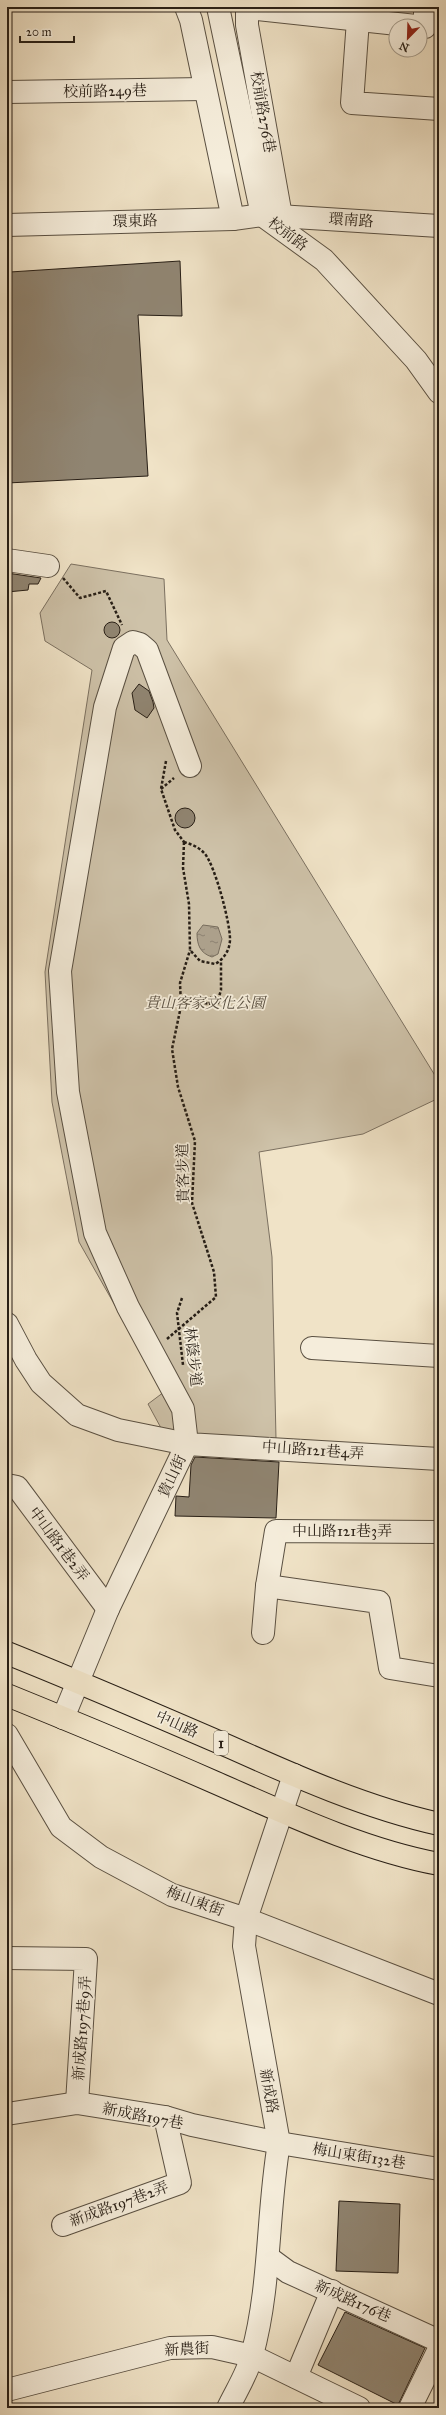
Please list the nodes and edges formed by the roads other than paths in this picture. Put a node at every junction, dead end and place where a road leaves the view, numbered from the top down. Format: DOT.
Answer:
graph roads {
  1 [pos="186,7"];
  2 [pos="218,7"];
  3 [pos="247,8"];
  4 [pos="358,20"];
  5 [pos="388,21"];
  6 [pos="204,90"];
  7 [pos="7,92"];
  8 [pos="439,110"];
  9 [pos="272,215"];
  10 [pos="233,219"];
  11 [pos="7,225"];
  12 [pos="439,226"];
  13 [pos="439,392"];
  14 [pos="7,560"];
  15 [pos="48,566"];
  16 [pos="190,766"];
  17 [pos="7,1324"];
  18 [pos="312,1348"];
  19 [pos="439,1356"];
  20 [pos="187,1444"];
  21 [pos="439,1459"];
  22 [pos="7,1485"];
  23 [pos="439,1532"];
  24 [pos="267,1586"];
  25 [pos="108,1609"];
  26 [pos="263,1633"];
  27 [pos="7,1653"];
  28 [pos="439,1676"];
  29 [pos="79,1681"];
  30 [pos="7,1695"];
  31 [pos="63,1718"];
  32 [pos="7,1736"];
  33 [pos="294,1775"];
  34 [pos="282,1812"];
  35 [pos="439,1824"];
  36 [pos="439,1864"];
  37 [pos="246,1919"];
  38 [pos="7,1958"];
  39 [pos="439,1994"];
  40 [pos="77,2103"];
  41 [pos="7,2114"];
  42 [pos="165,2117"];
  43 [pos="279,2142"];
  44 [pos="439,2169"];
  45 [pos="63,2225"];
  46 [pos="269,2258"];
  47 [pos="332,2291"];
  48 [pos="439,2340"];
  49 [pos="439,2349"];
  50 [pos="252,2356"];
  51 [pos="296,2376"];
  52 [pos="7,2390"];
  53 [pos="228,2408"];
  54 [pos="359,2408"];
  55 [pos="410,2408"];
  1 -- 6 [label="street"];
  2 -- 9 [label="street, 校前路"];
  3 -- 4 [label="street"];
  3 -- 9 [label="street, 校前路276巷"];
  4 -- 5 [label="street"];
  4 -- 8 [label="street"];
  6 -- 7 [label="street, 校前路249巷"];
  6 -- 10 [label="street"];
  9 -- 10 [label="street, 環東路"];
  9 -- 12 [label="street, 環南路"];
  9 -- 13 [label="street, 校前路"];
  10 -- 11 [label="street, 環東路"];
  14 -- 15 [label="street"];
  16 -- 20 [label="street"];
  17 -- 20 [label="street, 貴山街"];
  18 -- 19 [label="street"];
  20 -- 21 [label="street, 中山路121巷4弄"];
  20 -- 25 [label="street, 貴山街"];
  22 -- 25 [label="street, 中山路1巷2弄"];
  23 -- 24 [label="street, 中山路121巷3弄"];
  24 -- 26 [label="street"];
  24 -- 28 [label="street"];
  25 -- 29 [label="street, 貴山街"];
  27 -- 29 [label="main road, 中山路 / 1"];
  29 -- 31 [label="street, 貴山街"];
  29 -- 33 [label="main road, 中山路 / 1"];
  30 -- 31 [label="main road"];
  31 -- 34 [label="main road"];
  32 -- 37 [label="street, 梅山東街"];
  33 -- 34 [label="street, 新成路"];
  33 -- 35 [label="main road, 中山路 / 1"];
  34 -- 36 [label="main road"];
  34 -- 37 [label="street, 新成路"];
  37 -- 39 [label="street, 梅山東街"];
  37 -- 43 [label="street, 新成路"];
  38 -- 40 [label="street, 新成路197巷9弄"];
  40 -- 41 [label="street, 新成路197巷"];
  40 -- 42 [label="street, 新成路197巷"];
  42 -- 43 [label="street, 新成路197巷"];
  42 -- 45 [label="street, 新成路197巷2弄"];
  43 -- 44 [label="street, 梅山東街132巷"];
  43 -- 46 [label="street, 新成路"];
  46 -- 47 [label="street, 新成路176巷"];
  46 -- 50 [label="street, 新成路"];
  47 -- 48 [label="street, 新成路176巷"];
  47 -- 51 [label="street"];
  49 -- 55 [label="street"];
  50 -- 51 [label="street, 新農街"];
  50 -- 52 [label="street, 新農街"];
  50 -- 53 [label="street, 新成路"];
  51 -- 54 [label="street, 新農街"];
}
